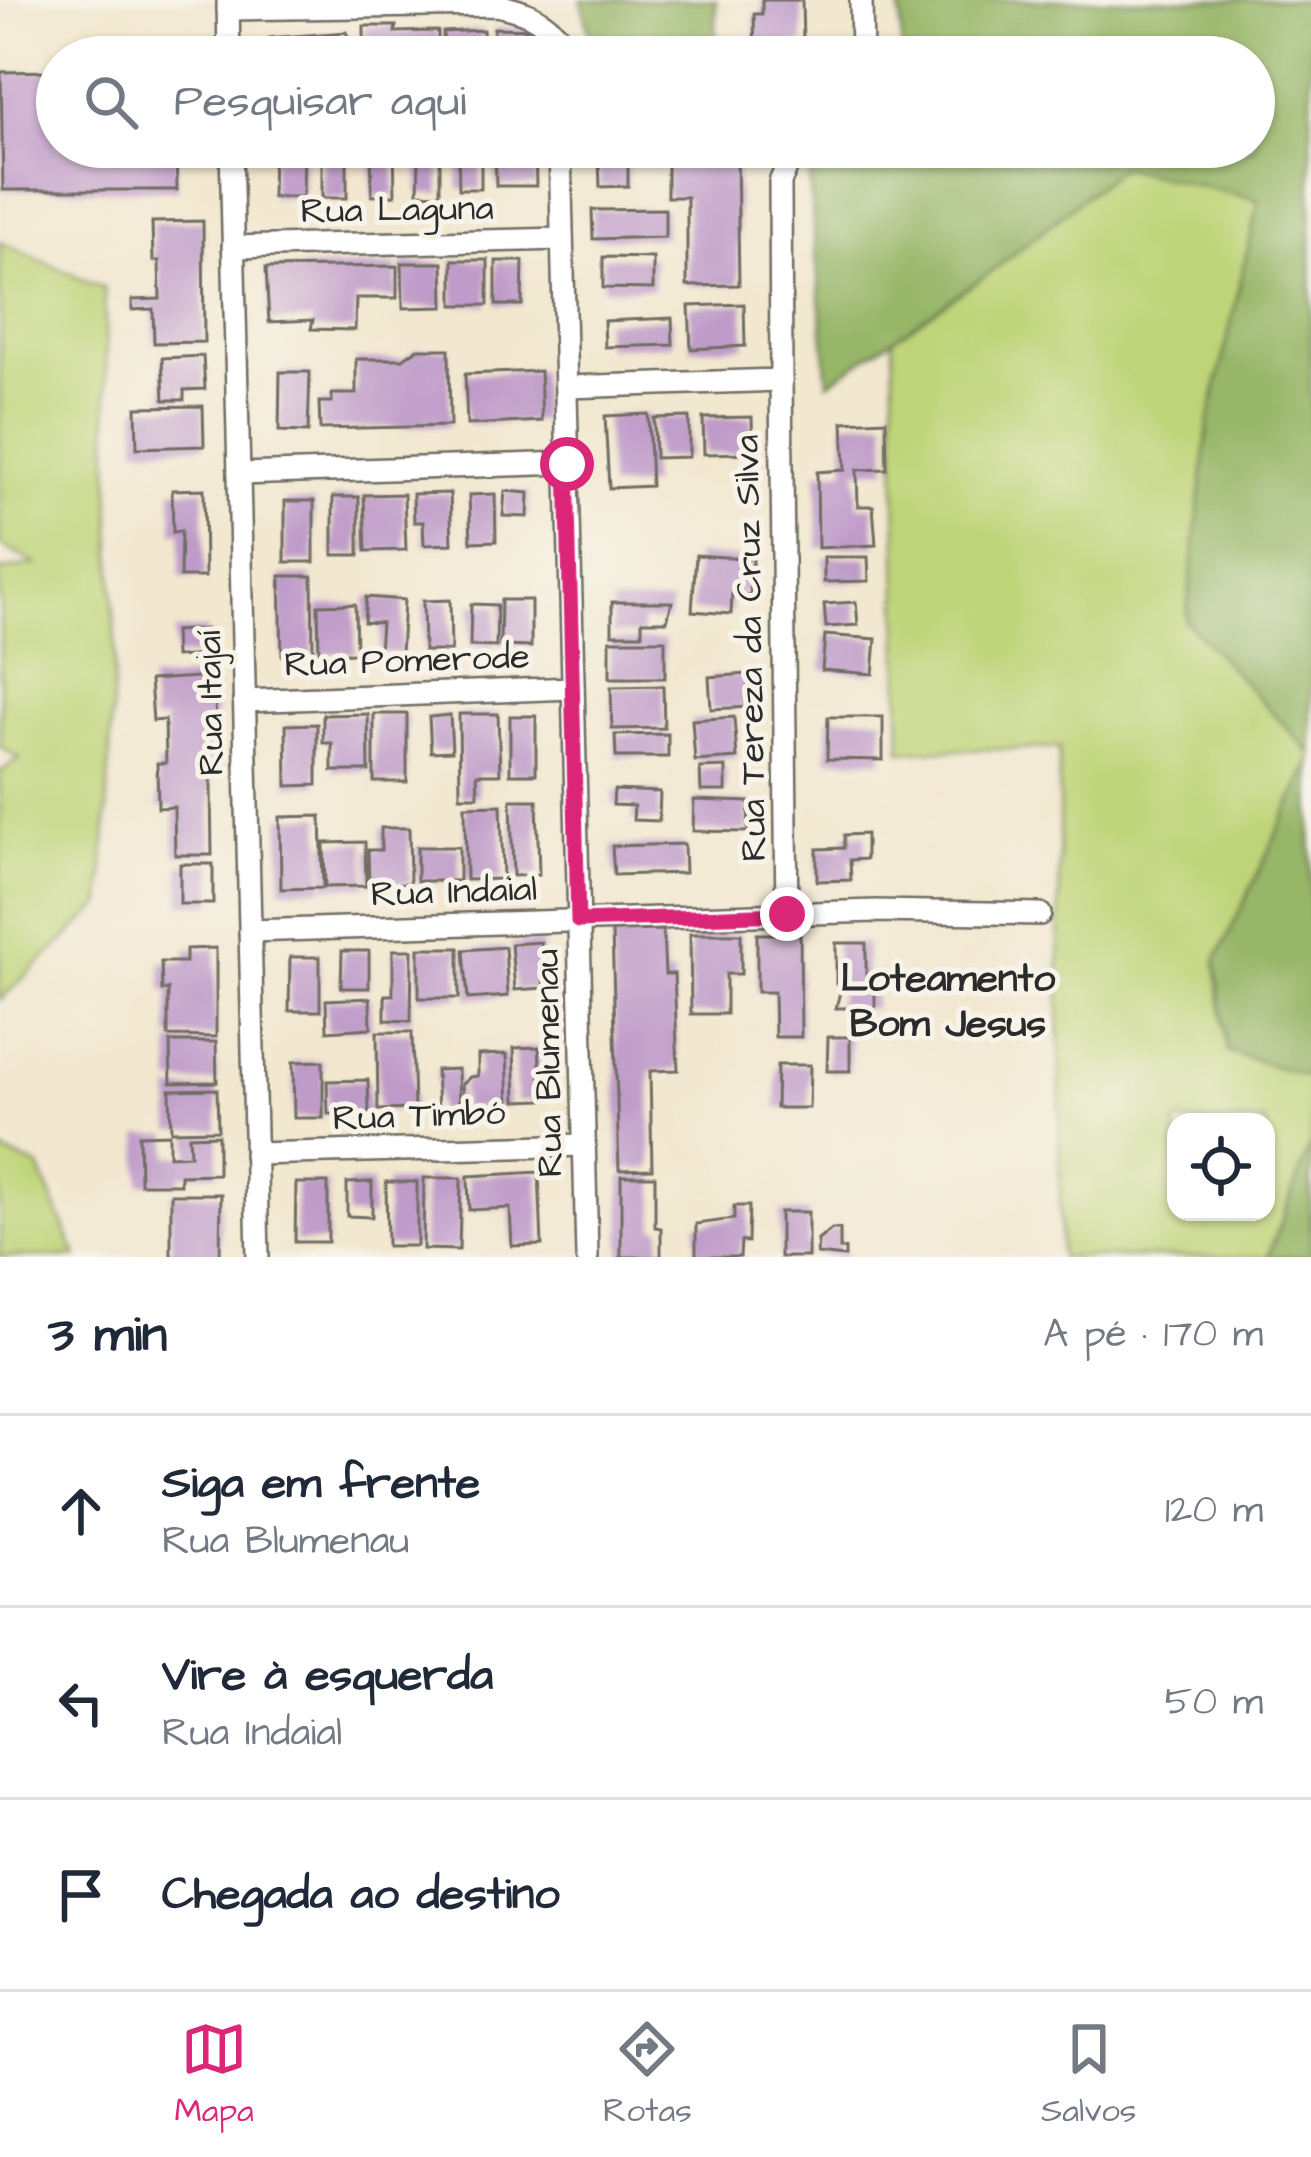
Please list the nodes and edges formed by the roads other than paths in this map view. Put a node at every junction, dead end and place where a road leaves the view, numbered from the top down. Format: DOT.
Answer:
graph roads {
  1 [pos="861,0"];
  2 [pos="228,5"];
  3 [pos="229,36"];
  4 [pos="549,36"];
  5 [pos="862,36"];
  6 [pos="231,168"];
  7 [pos="560,168"];
  8 [pos="787,168"];
  9 [pos="562,239"];
  10 [pos="233,247"];
  11 [pos="781,380"];
  12 [pos="566,387"];
  13 [pos="567,464"];
  14 [pos="239,474"];
  15 [pos="573,688"];
  16 [pos="244,701"];
  17 [pos="787,914"];
  18 [pos="1040,914"];
  19 [pos="578,921"];
  20 [pos="250,931"];
  21 [pos="584,1144"];
  22 [pos="255,1154"];
  23 [pos="258,1257"];
  24 [pos="586,1257"];
  1 -- 5 [label="street"];
  2 -- 3 [label="street"];
  2 -- 4 [label="street"];
  6 -- 10 [label="street, Rua Itajaí"];
  7 -- 9 [label="street, Rua Blumenau"];
  8 -- 11 [label="street, Rua Tereza da Cruz Silva"];
  9 -- 10 [label="street, Rua Laguna"];
  9 -- 12 [label="street, Rua Blumenau"];
  10 -- 14 [label="street, Rua Itajaí"];
  11 -- 12 [label="street"];
  11 -- 17 [label="street, Rua Tereza da Cruz Silva"];
  12 -- 13 [label="street, Rua Blumenau"];
  13 -- 14 [label="street"];
  13 -- 15 [label="street, Rua Blumenau"];
  14 -- 16 [label="street, Rua Itajaí"];
  15 -- 16 [label="street, Rua Pomerode"];
  15 -- 19 [label="street, Rua Blumenau"];
  16 -- 20 [label="street, Rua Itajaí"];
  17 -- 18 [label="street, Rua Indaial"];
  17 -- 19 [label="street, Rua Indaial"];
  19 -- 20 [label="street, Rua Indaial"];
  19 -- 21 [label="street, Rua Blumenau"];
  20 -- 22 [label="street, Rua Itajaí"];
  21 -- 22 [label="street, Rua Timbó"];
  21 -- 24 [label="street, Rua Blumenau"];
  22 -- 23 [label="street, Rua Itajaí"];
}
